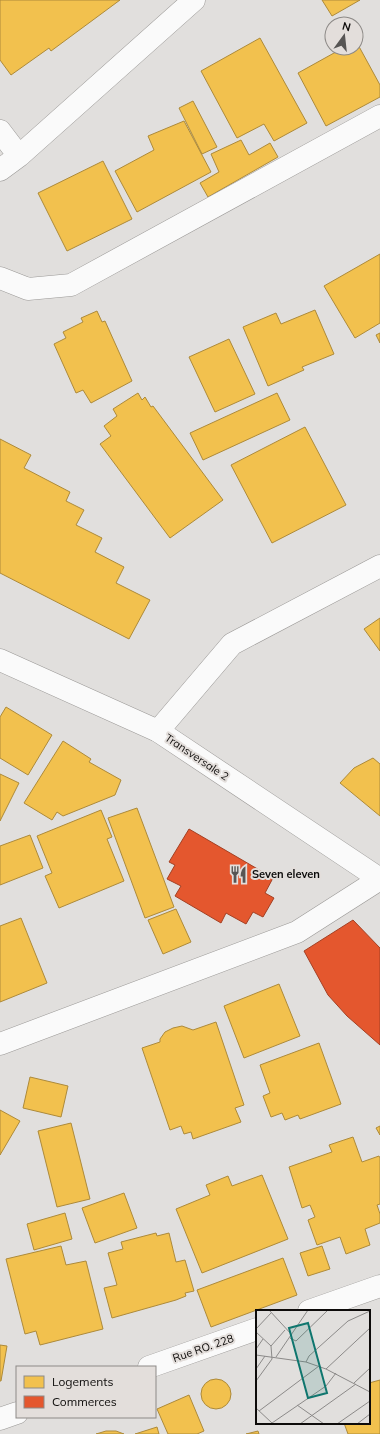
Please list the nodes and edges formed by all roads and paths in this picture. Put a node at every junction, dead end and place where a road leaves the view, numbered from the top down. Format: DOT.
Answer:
graph roads {
  1 [pos="194,0"];
  2 [pos="380,116"];
  3 [pos="0,131"];
  4 [pos="19,156"];
  5 [pos="0,170"];
  6 [pos="0,278"];
  7 [pos="380,566"];
  8 [pos="0,660"];
  9 [pos="158,731"];
  10 [pos="380,879"];
  11 [pos="0,1044"];
  12 [pos="380,1286"];
  13 [pos="312,1310"];
  14 [pos="256,1329"];
  15 [pos="152,1366"];
  16 [pos="16,1413"];
  17 [pos="0,1419"];
  1 -- 4 [label="street"];
  2 -- 6 [label="street"];
  3 -- 4 [label="street"];
  4 -- 5 [label="street"];
  7 -- 9 [label="street"];
  8 -- 9 [label="street, Transversale 2"];
  9 -- 10 [label="street, Transversale 2"];
  10 -- 11 [label="street"];
  12 -- 13 [label="street"];
  14 -- 15 [label="street, Rue RO. 228"];
  16 -- 17 [label="street"];
}
